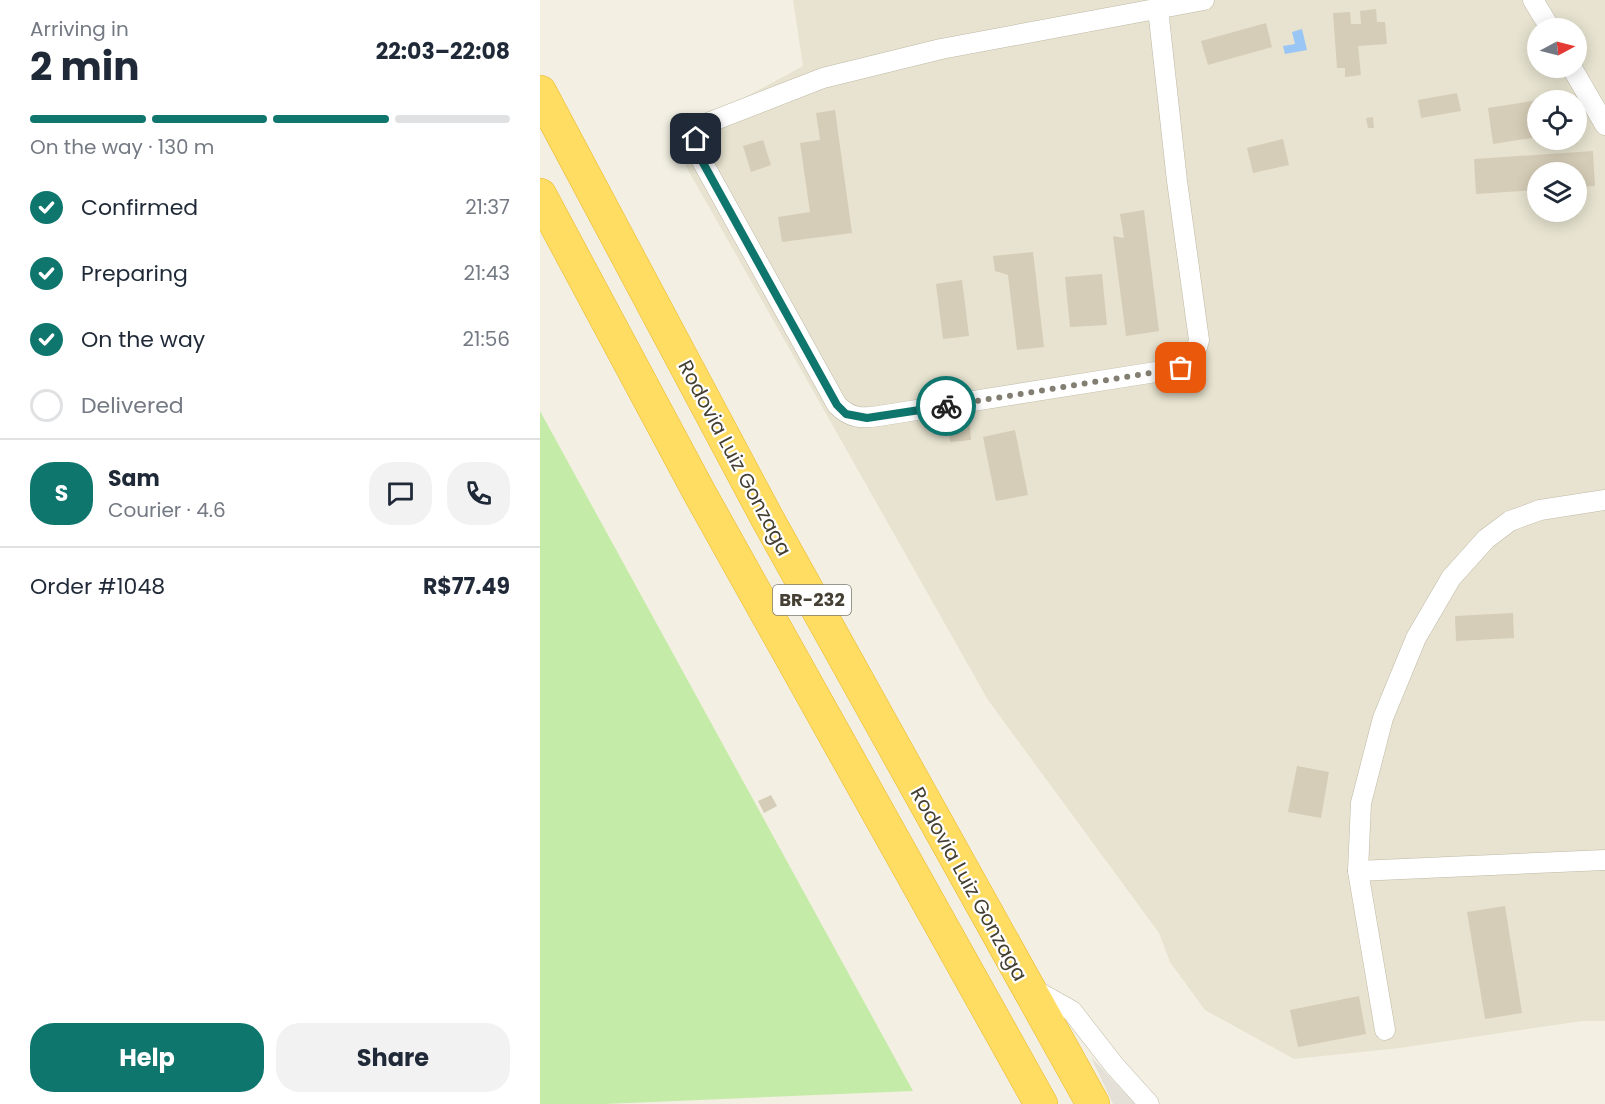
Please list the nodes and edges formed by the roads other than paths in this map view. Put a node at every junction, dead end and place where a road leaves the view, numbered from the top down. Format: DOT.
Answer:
graph roads {
  1 [pos="1204,0"];
  2 [pos="1533,0"];
  3 [pos="1158,9"];
  4 [pos="1544,18"];
  5 [pos="1578,78"];
  6 [pos="540,92"];
  7 [pos="1605,125"];
  8 [pos="540,195"];
  9 [pos="1605,500"];
  10 [pos="1605,860"];
  11 [pos="1358,871"];
  12 [pos="1025,985"];
  13 [pos="1385,1030"];
  14 [pos="1041,1104"];
  15 [pos="1093,1104"];
  16 [pos="1149,1104"];
  1 -- 3 [label="street"];
  2 -- 4 [label="street"];
  3 -- 3 [label="street"];
  5 -- 7 [label="street"];
  6 -- 12 [label="highway, Rodovia Luiz Gonzaga / BR-232"];
  8 -- 14 [label="highway, BR-232"];
  9 -- 11 [label="street"];
  10 -- 11 [label="street"];
  11 -- 13 [label="street"];
  12 -- 15 [label="highway, Rodovia Luiz Gonzaga / BR-232"];
  12 -- 16 [label="street"];
}
